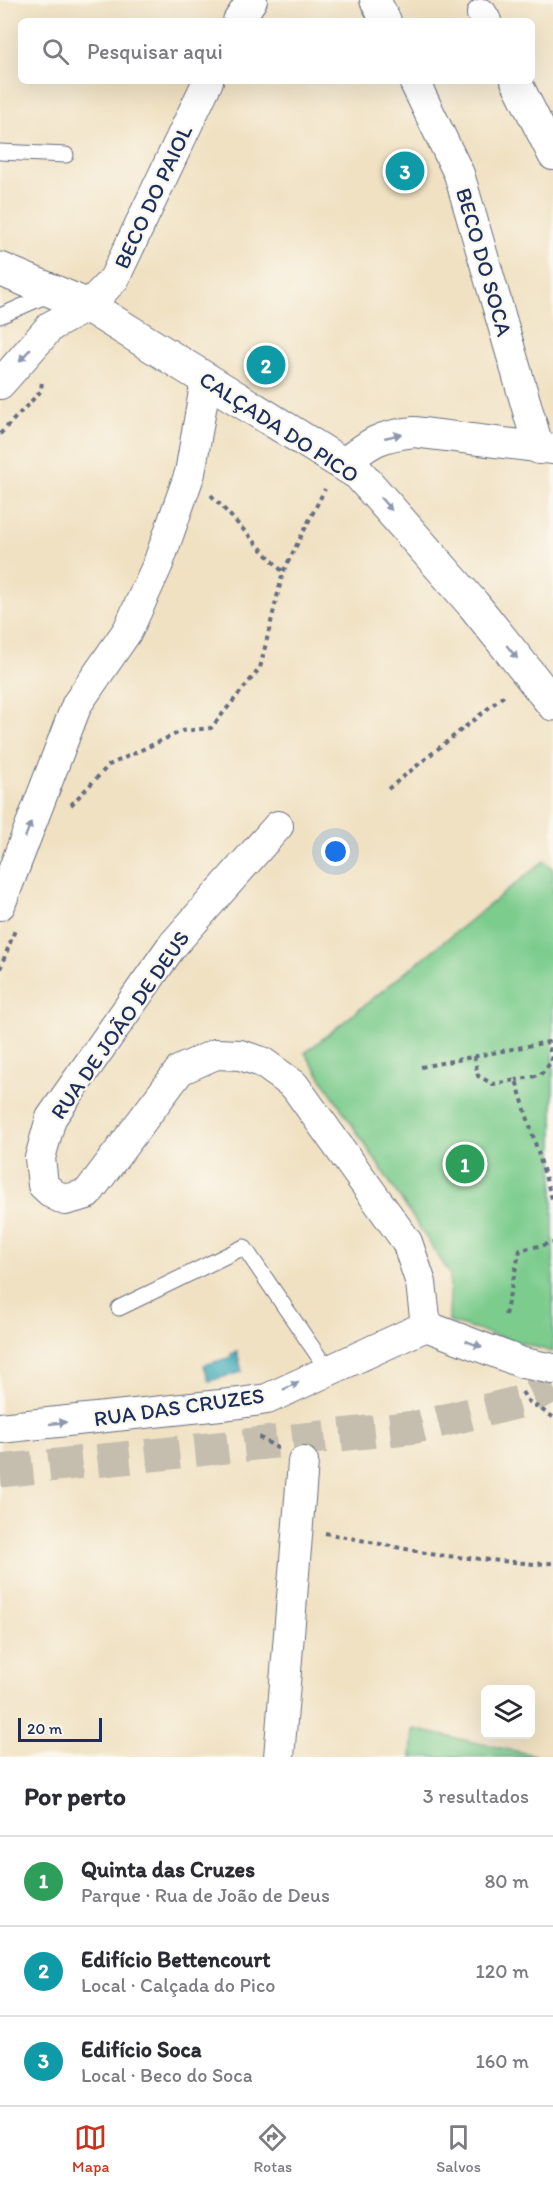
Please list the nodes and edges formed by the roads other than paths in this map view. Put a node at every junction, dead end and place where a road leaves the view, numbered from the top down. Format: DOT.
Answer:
graph roads {
  1 [pos="252,0"];
  2 [pos="375,0"];
  3 [pos="240,18"];
  4 [pos="384,18"];
  5 [pos="207,84"];
  6 [pos="415,84"];
  7 [pos="518,84"];
  8 [pos="0,152"];
  9 [pos="553,155"];
  10 [pos="66,156"];
  11 [pos="0,269"];
  12 [pos="56,291"];
  13 [pos="88,306"];
  14 [pos="0,316"];
  15 [pos="206,380"];
  16 [pos="0,384"];
  17 [pos="546,449"];
  18 [pos="341,463"];
  19 [pos="553,704"];
  20 [pos="278,826"];
  21 [pos="8,915"];
  22 [pos="119,1308"];
  23 [pos="426,1326"];
  24 [pos="553,1369"];
  25 [pos="327,1370"];
  26 [pos="0,1428"];
  27 [pos="303,1462"];
  28 [pos="279,1757"];
  1 -- 3 [label="street"];
  2 -- 4 [label="street"];
  5 -- 13 [label="street, BECO DO PAIOL"];
  6 -- 17 [label="street, BECO DO SOCA"];
  7 -- 9 [label="street"];
  8 -- 10 [label="lane"];
  11 -- 12 [label="street, CALÇADA DO PICO"];
  12 -- 13 [label="street, CALÇADA DO PICO"];
  12 -- 14 [label="lane"];
  13 -- 15 [label="street, CALÇADA DO PICO"];
  13 -- 16 [label="street, BECO DO PAIOL, one-way"];
  15 -- 18 [label="street, CALÇADA DO PICO"];
  21 -- 15 [label="street, one-way"];
  18 -- 17 [label="street, one-way"];
  18 -- 19 [label="street, CALÇADA DO PICO, one-way"];
  20 -- 23 [label="street, RUA DE JOÃO DE DEUS"];
  22 -- 25 [label="lane"];
  23 -- 24 [label="street, one-way"];
  23 -- 25 [label="street, RUA DAS CRUZES"];
  26 -- 25 [label="street, RUA DAS CRUZES, one-way"];
  27 -- 28 [label="street"];
}
